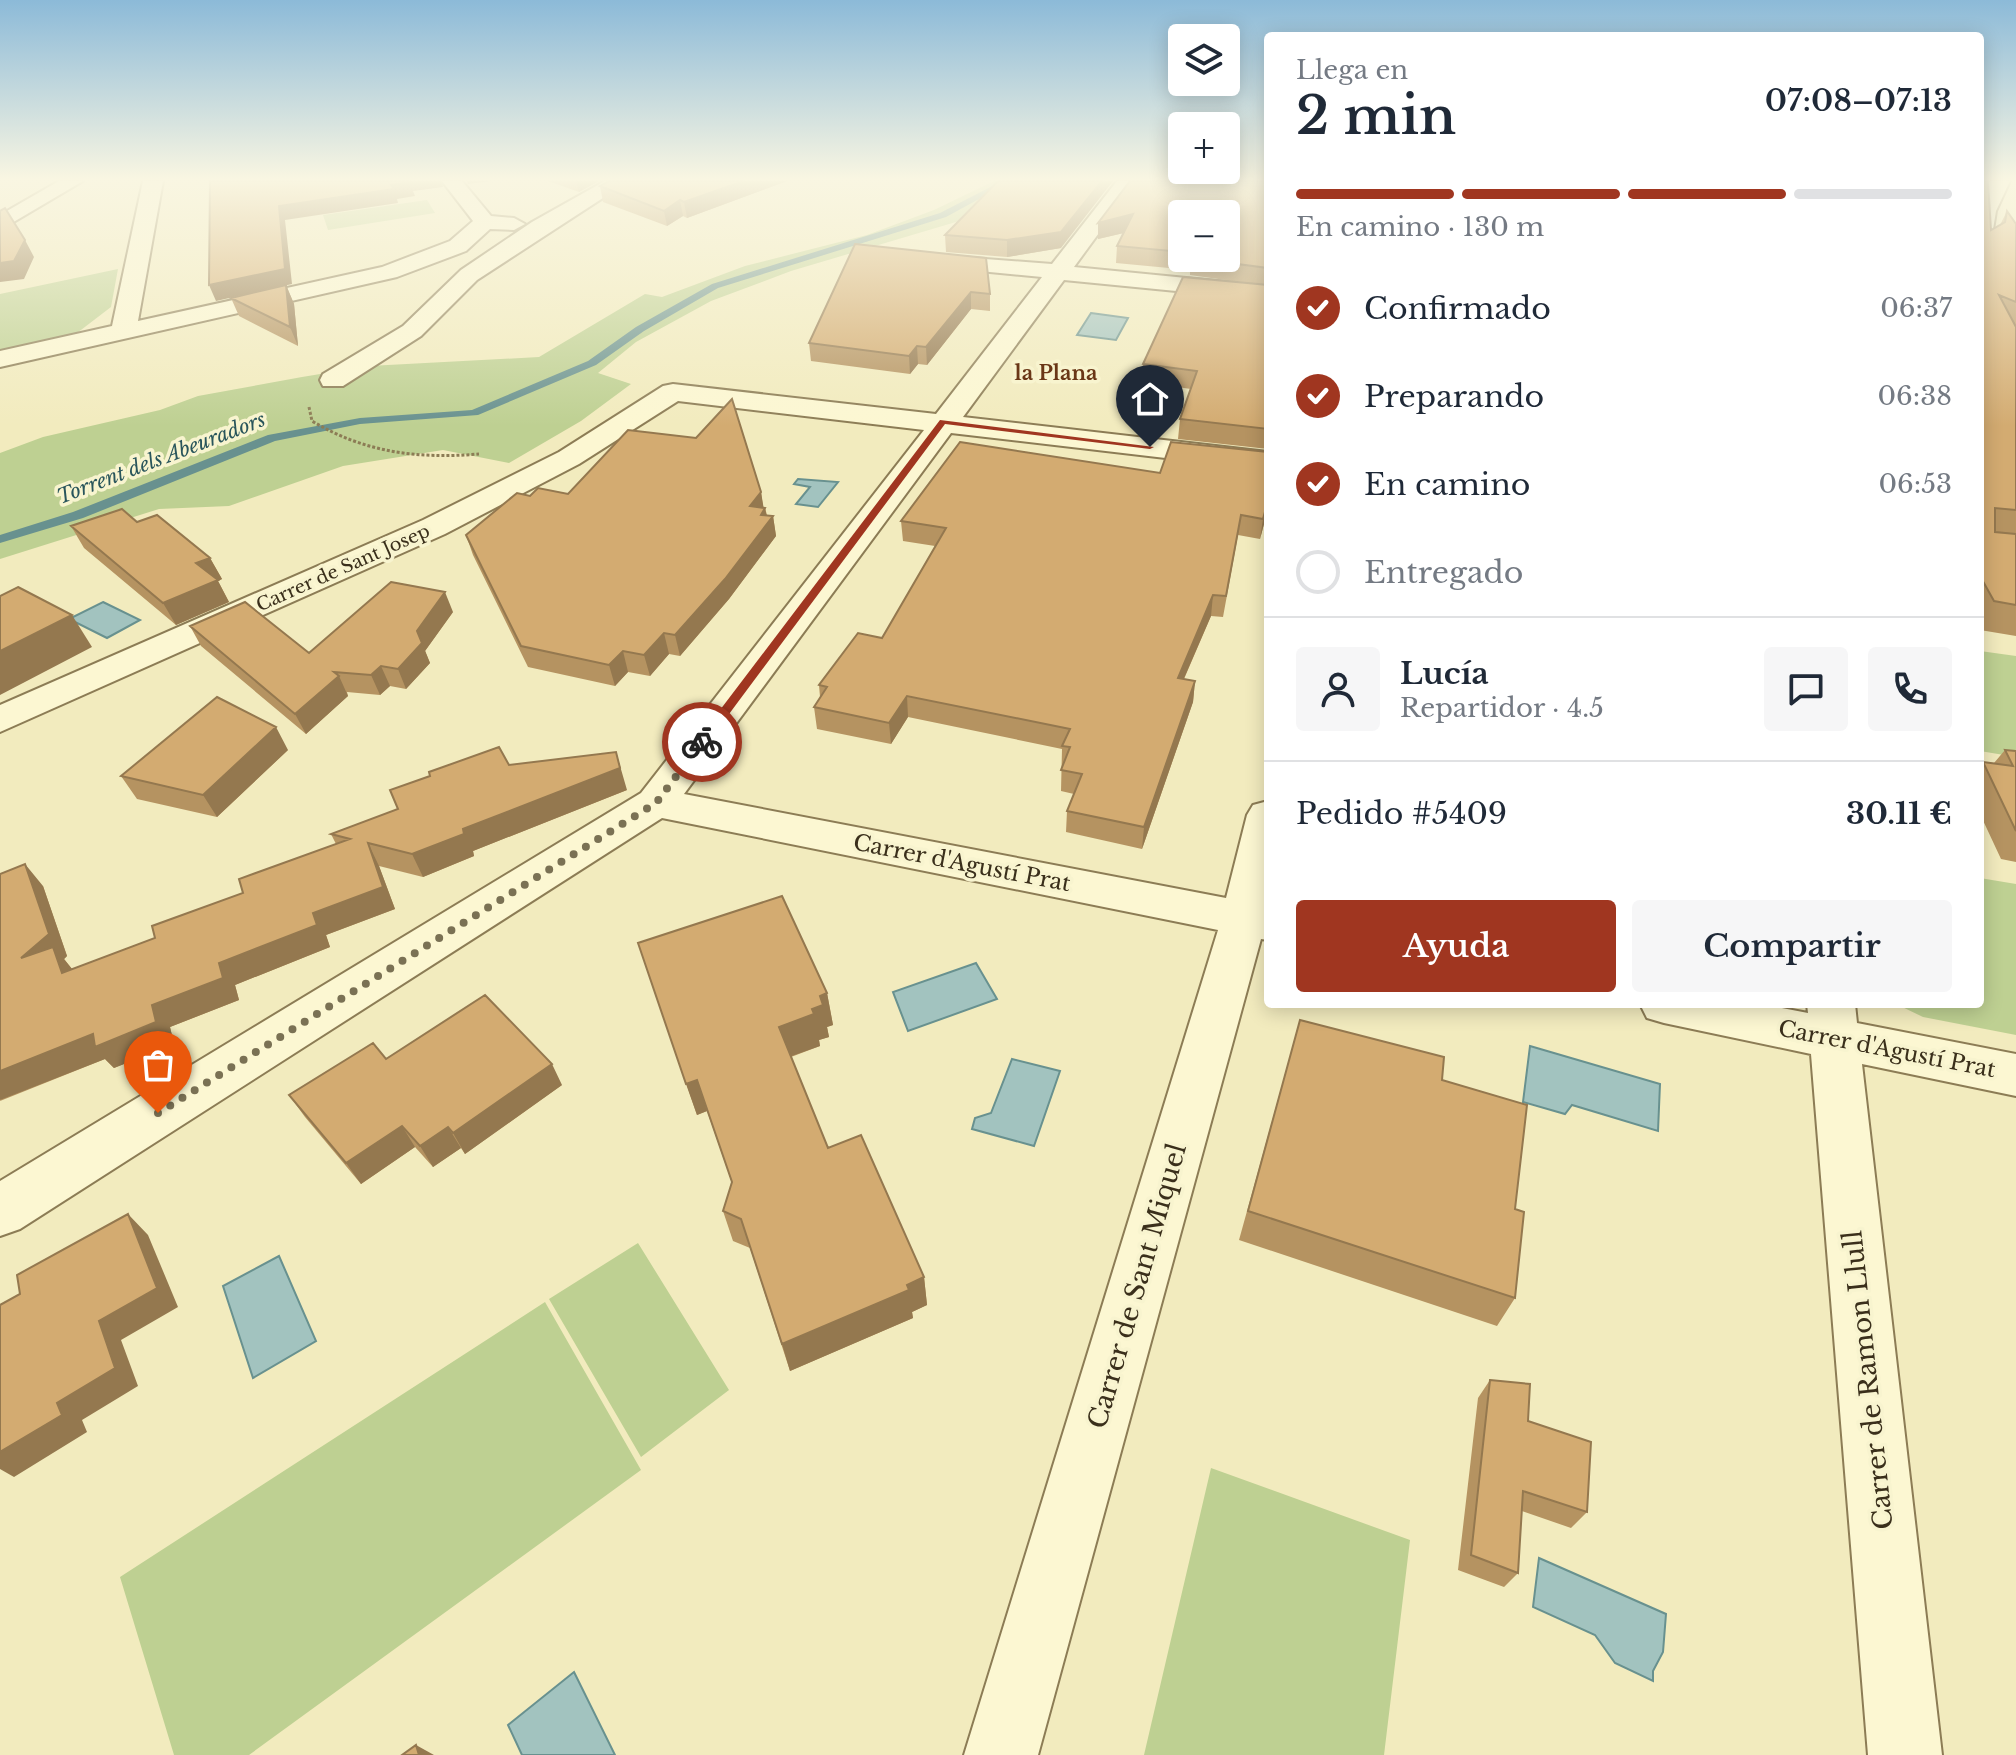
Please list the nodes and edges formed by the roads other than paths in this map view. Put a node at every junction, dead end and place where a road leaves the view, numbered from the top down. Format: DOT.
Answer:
graph roads {
  1 [pos="137,263"];
  2 [pos="413,263"];
  3 [pos="487,263"];
  4 [pos="970,263"];
  5 [pos="1064,263"];
  6 [pos="389,272"];
  7 [pos="1057,272"];
  8 [pos="469,275"];
  9 [pos="1264,293"];
  10 [pos="124,331"];
  11 [pos="0,359"];
  12 [pos="333,380"];
  13 [pos="943,422"];
  14 [pos="1264,461"];
  15 [pos="0,720"];
  16 [pos="656,803"];
  17 [pos="1264,850"];
  18 [pos="1256,921"];
  19 [pos="1704,1008"];
  20 [pos="1832,1021"];
  21 [pos="2016,1075"];
  22 [pos="0,1211"];
  23 [pos="1001,1755"];
  24 [pos="1905,1755"];
  1 -- 10 [label="street"];
  2 -- 6 [label="street"];
  3 -- 8 [label="street"];
  4 -- 7 [label="street"];
  5 -- 7 [label="street"];
  6 -- 8 [label="street"];
  6 -- 10 [label="street"];
  7 -- 9 [label="street"];
  7 -- 13 [label="street"];
  8 -- 12 [label="street"];
  10 -- 11 [label="street"];
  13 -- 14 [label="street"];
  13 -- 15 [label="street, Carrer de Sant Josep"];
  13 -- 16 [label="street"];
  16 -- 18 [label="street, Carrer d'Agustí Prat"];
  16 -- 22 [label="street"];
  17 -- 18 [label="street, Carrer de Sant Miquel"];
  18 -- 23 [label="street, Carrer de Sant Miquel"];
  19 -- 20 [label="street, Carrer d'Agustí Prat"];
  20 -- 21 [label="street, Carrer d'Agustí Prat"];
  20 -- 24 [label="street, Carrer de Ramon Llull"];
}
